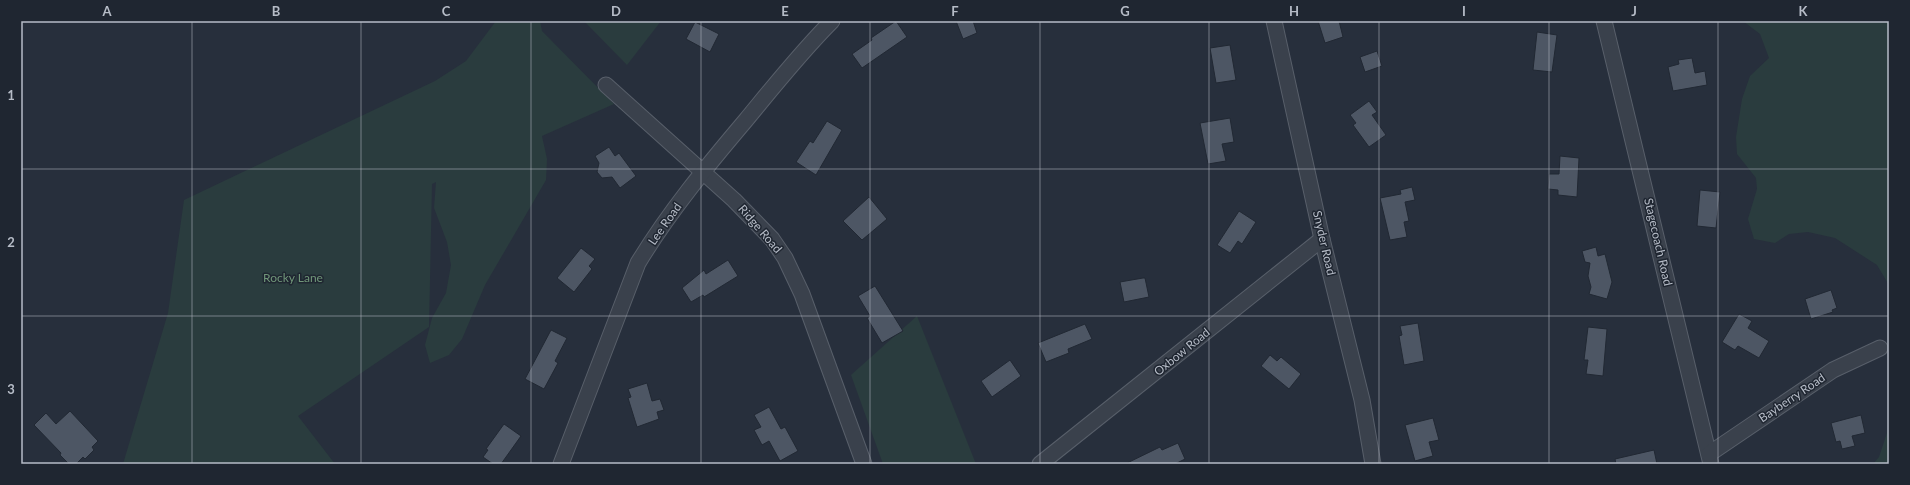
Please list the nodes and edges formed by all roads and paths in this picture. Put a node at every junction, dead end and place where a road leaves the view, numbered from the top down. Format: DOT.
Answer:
graph roads {
  1 [pos="832,21"];
  2 [pos="1274,21"];
  3 [pos="1604,21"];
  4 [pos="606,85"];
  5 [pos="703,171"];
  6 [pos="1322,239"];
  7 [pos="1880,348"];
  8 [pos="1710,459"];
  9 [pos="561,464"];
  10 [pos="864,464"];
  11 [pos="1040,464"];
  12 [pos="1373,464"];
  1 -- 5 [label="street, Lee Road"];
  2 -- 6 [label="street, Snyder Road"];
  3 -- 8 [label="street, Stagecoach Road"];
  4 -- 5 [label="street, Ridge Road"];
  5 -- 9 [label="street, Lee Road"];
  5 -- 10 [label="street, Ridge Road"];
  6 -- 11 [label="street, Oxbow Road"];
  6 -- 12 [label="street, Snyder Road"];
  7 -- 8 [label="street, Bayberry Road"];
}
